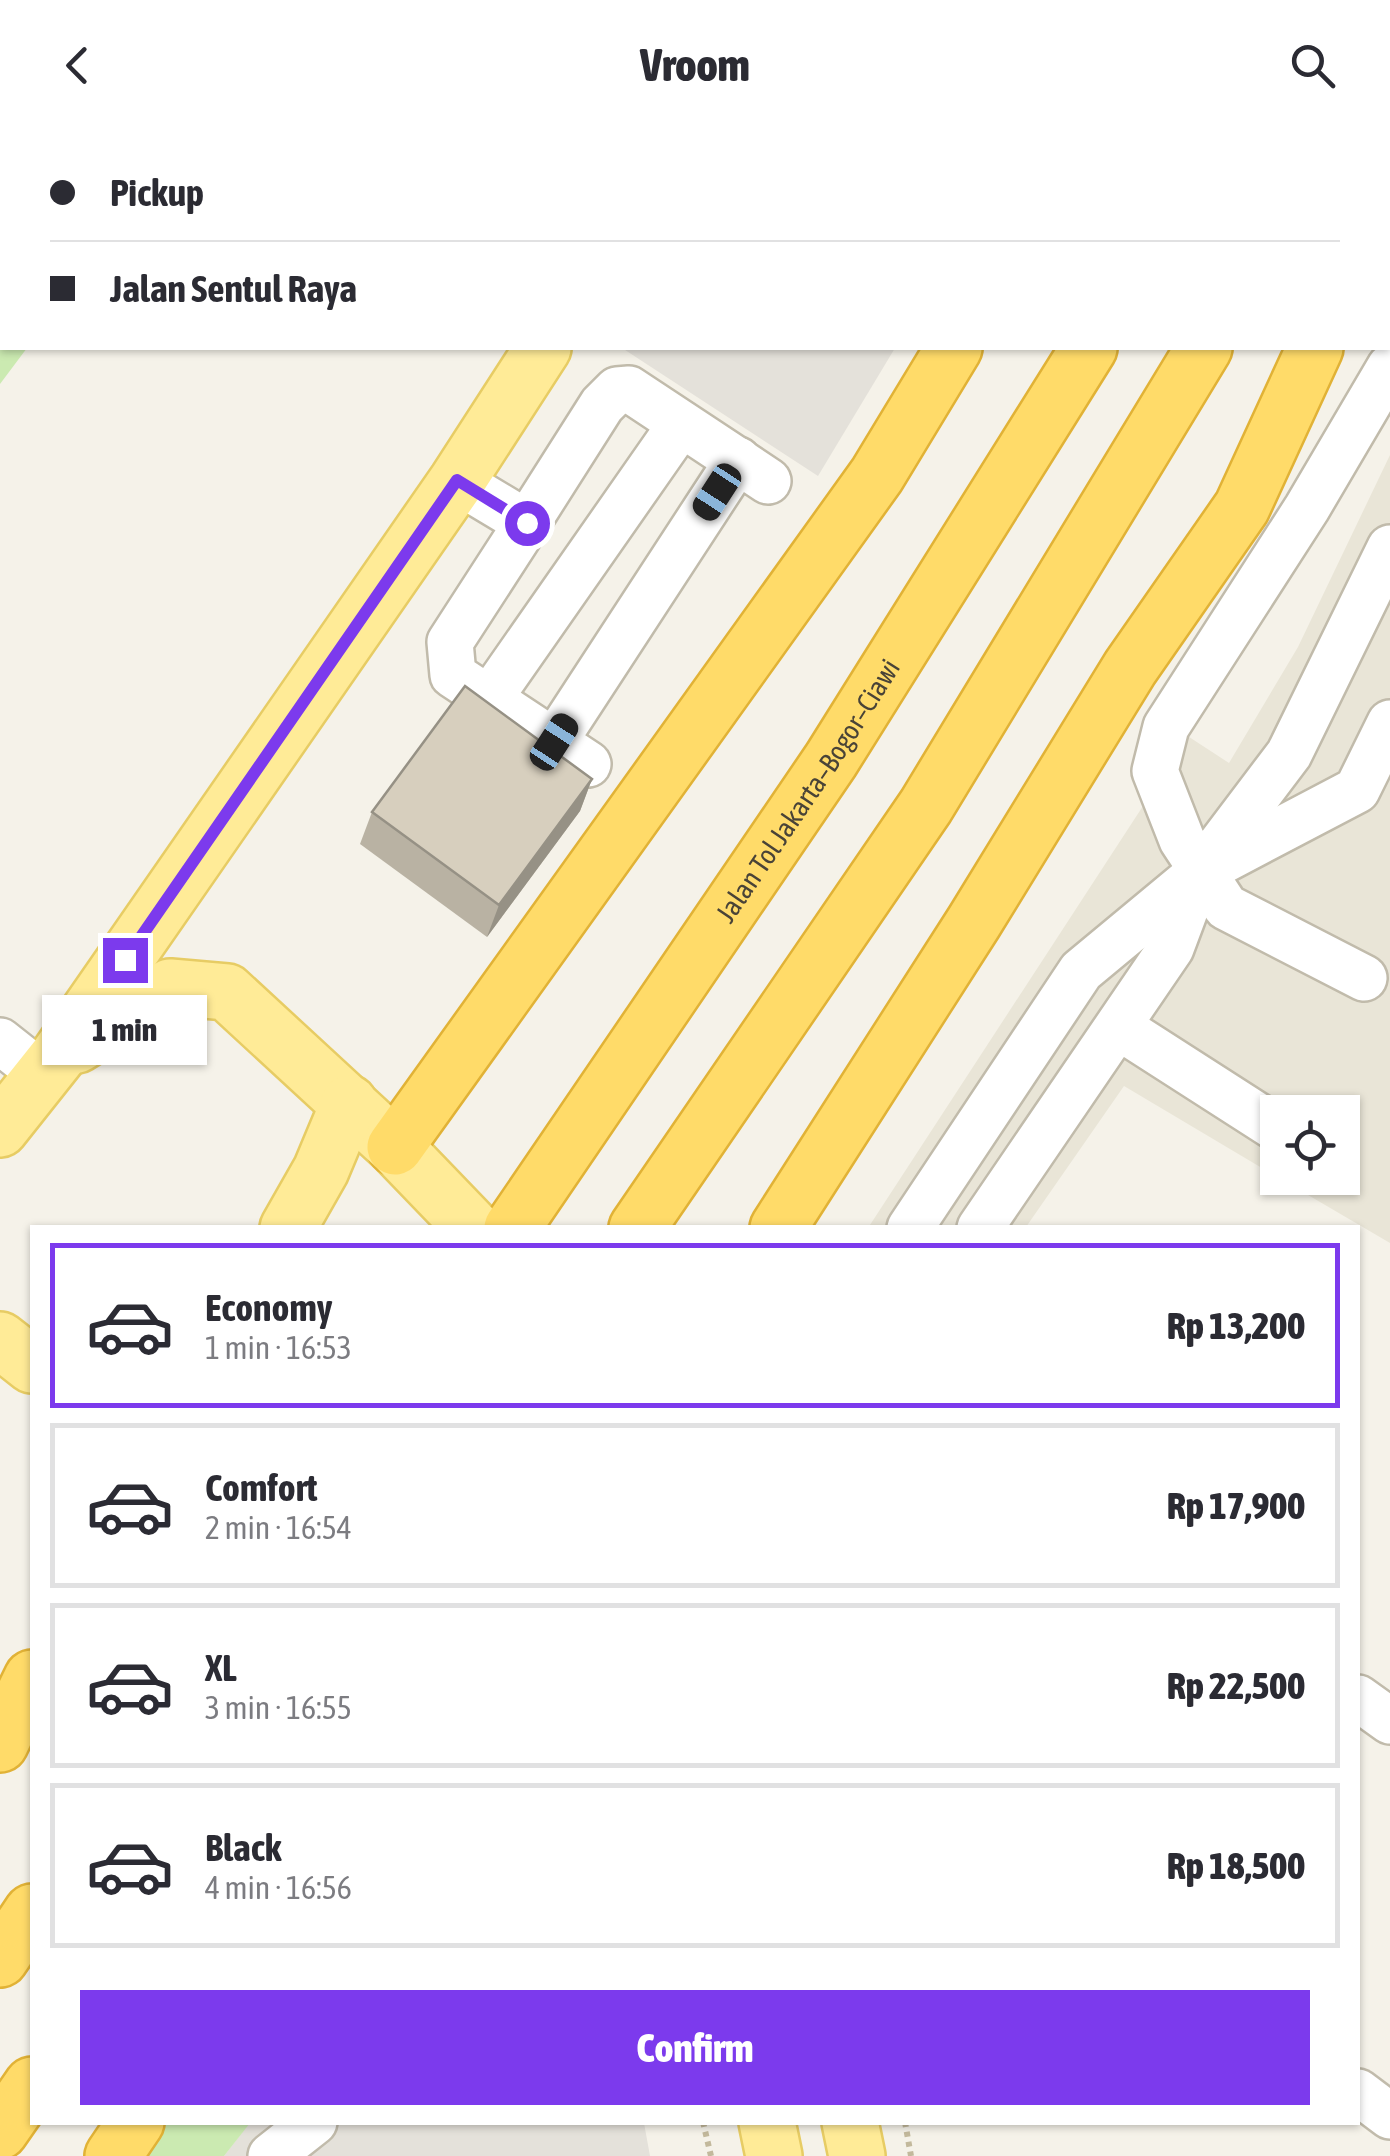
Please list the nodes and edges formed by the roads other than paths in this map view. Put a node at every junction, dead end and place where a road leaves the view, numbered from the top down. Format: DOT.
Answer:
graph roads {
  1 [pos="542,350"];
  2 [pos="953,350"];
  3 [pos="1088,350"];
  4 [pos="1203,350"];
  5 [pos="1313,350"];
  6 [pos="1390,367"];
  7 [pos="681,424"];
  8 [pos="457,480"];
  9 [pos="527,523"];
  10 [pos="1390,548"];
  11 [pos="489,699"];
  12 [pos="1390,722"];
  13 [pos="1199,872"];
  14 [pos="1364,978"];
  15 [pos="1119,1027"];
  16 [pos="0,1041"];
  17 [pos="51,1066"];
  18 [pos="350,1104"];
  19 [pos="1260,1117"];
  20 [pos="0,1129"];
  21 [pos="395,1147"];
  22 [pos="290,1225"];
  23 [pos="470,1225"];
  24 [pos="514,1225"];
  25 [pos="638,1225"];
  26 [pos="780,1225"];
  27 [pos="912,1225"];
  28 [pos="982,1225"];
  29 [pos="0,1340"];
  30 [pos="30,1363"];
  31 [pos="30,1682"];
  32 [pos="1360,1699"];
  33 [pos="1390,1721"];
  34 [pos="0,1744"];
  35 [pos="30,1915"];
  36 [pos="0,1959"];
  37 [pos="30,2088"];
  38 [pos="1360,2094"];
  39 [pos="1390,2116"];
  40 [pos="134,2125"];
  41 [pos="310,2125"];
  42 [pos="768,2125"];
  43 [pos="851,2125"];
  44 [pos="0,2131"];
  45 [pos="113,2156"];
  46 [pos="271,2156"];
  47 [pos="774,2156"];
  48 [pos="856,2156"];
  1 -- 8 [label="main road"];
  2 -- 21 [label="highway"];
  3 -- 24 [label="highway, Jalan Tol Jakarta–Bogor–Ciawi"];
  4 -- 25 [label="highway"];
  5 -- 26 [label="highway"];
  6 -- 13 [label="street"];
  7 -- 9 [label="street"];
  7 -- 11 [label="street"];
  7 -- 11 [label="street"];
  8 -- 9 [label="street"];
  8 -- 17 [label="main road"];
  9 -- 11 [label="street"];
  10 -- 13 [label="street"];
  12 -- 13 [label="street"];
  13 -- 14 [label="street"];
  13 -- 15 [label="street"];
  13 -- 27 [label="street"];
  15 -- 19 [label="street"];
  15 -- 28 [label="street"];
  16 -- 17 [label="street"];
  17 -- 18 [label="main road"];
  17 -- 20 [label="main road"];
  18 -- 21 [label="main road"];
  18 -- 22 [label="main road"];
  21 -- 23 [label="main road"];
  29 -- 30 [label="main road"];
  31 -- 34 [label="highway"];
  32 -- 33 [label="street"];
  35 -- 36 [label="highway"];
  37 -- 44 [label="highway"];
  38 -- 39 [label="street"];
  40 -- 45 [label="highway"];
  41 -- 46 [label="street"];
  42 -- 47 [label="main road"];
  43 -- 48 [label="main road"];
}
